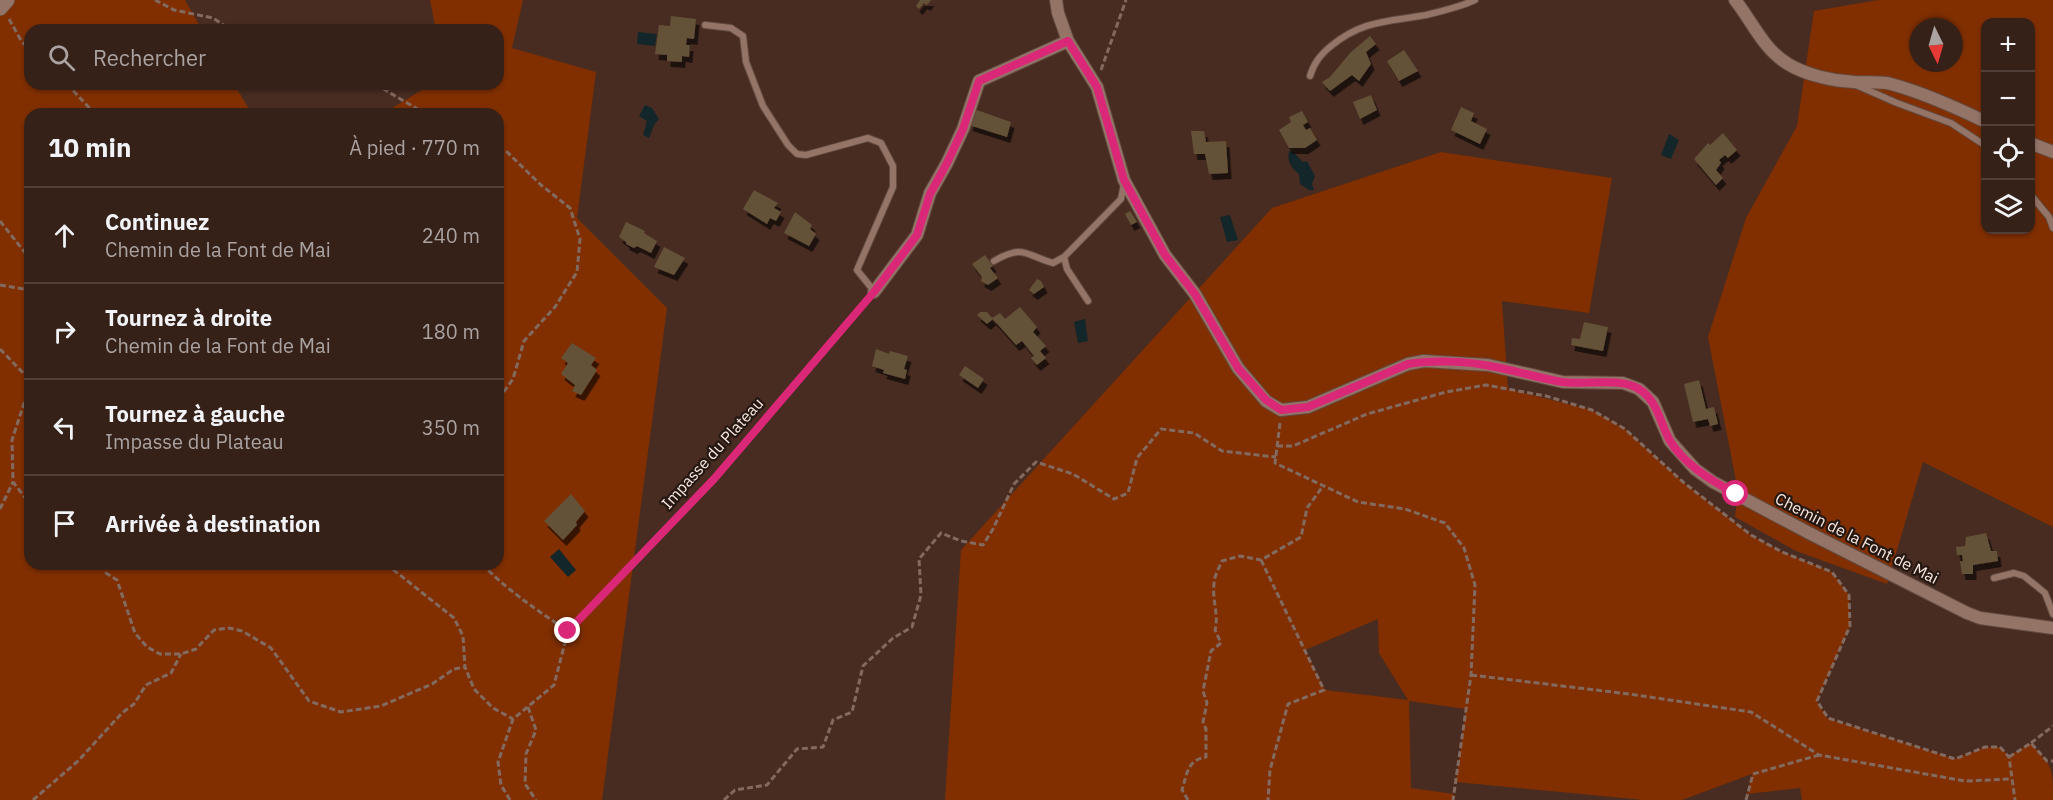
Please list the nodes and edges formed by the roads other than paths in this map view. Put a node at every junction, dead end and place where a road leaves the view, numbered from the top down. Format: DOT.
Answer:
graph roads {
  1 [pos="7,0"];
  2 [pos="1056,0"];
  3 [pos="1475,0"];
  4 [pos="1735,0"];
  5 [pos="0,8"];
  6 [pos="705,25"];
  7 [pos="1068,41"];
  8 [pos="1310,76"];
  9 [pos="1850,82"];
  10 [pos="1981,120"];
  11 [pos="1981,143"];
  12 [pos="2035,145"];
  13 [pos="2053,152"];
  14 [pos="1124,180"];
  15 [pos="2035,199"];
  16 [pos="2053,228"];
  17 [pos="1064,257"];
  18 [pos="994,261"];
  19 [pos="874,292"];
  20 [pos="1088,301"];
  21 [pos="1994,578"];
  22 [pos="2053,614"];
  23 [pos="2053,628"];
  1 -- 5 [label="street"];
  2 -- 7 [label="street"];
  3 -- 8 [label="lane"];
  4 -- 9 [label="street"];
  6 -- 19 [label="lane"];
  7 -- 14 [label="street"];
  7 -- 19 [label="street"];
  9 -- 10 [label="street"];
  9 -- 11 [label="lane"];
  12 -- 13 [label="street"];
  14 -- 17 [label="lane"];
  14 -- 23 [label="street, Chemin de la Font de Mai"];
  15 -- 16 [label="lane"];
  17 -- 18 [label="lane"];
  17 -- 20 [label="lane"];
  21 -- 22 [label="lane"];
}
